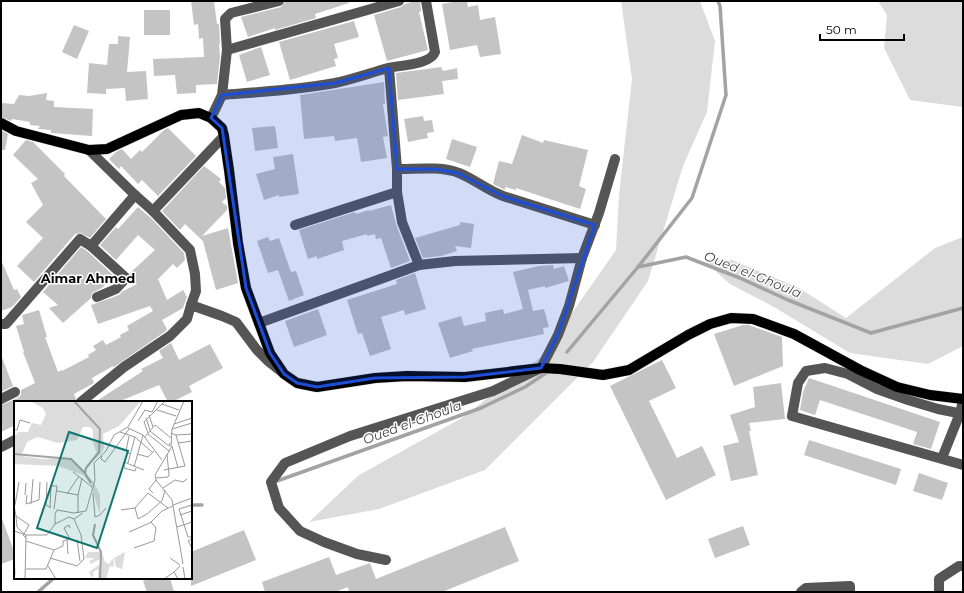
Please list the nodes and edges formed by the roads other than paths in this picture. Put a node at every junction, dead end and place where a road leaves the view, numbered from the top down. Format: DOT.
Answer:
graph roads {
  1 [pos="279,1"];
  2 [pos="399,1"];
  3 [pos="426,1"];
  4 [pos="269,3"];
  5 [pos="227,50"];
  6 [pos="390,68"];
  7 [pos="222,95"];
  8 [pos="211,118"];
  9 [pos="1,123"];
  10 [pos="224,136"];
  11 [pos="89,150"];
  12 [pos="615,159"];
  13 [pos="397,169"];
  14 [pos="397,192"];
  15 [pos="135,195"];
  16 [pos="153,211"];
  17 [pos="295,225"];
  18 [pos="595,225"];
  19 [pos="91,246"];
  20 [pos="582,258"];
  21 [pos="419,265"];
  22 [pos="97,297"];
  23 [pos="191,305"];
  24 [pos="259,323"];
  25 [pos="1,324"];
  26 [pos="541,368"];
  27 [pos="284,374"];
  28 [pos="15,392"];
  29 [pos="1,399"];
  30 [pos="963,400"];
  31 [pos="82,401"];
  32 [pos="962,413"];
  33 [pos="14,440"];
  34 [pos="1,447"];
  35 [pos="942,458"];
  36 [pos="963,465"];
  37 [pos="386,560"];
  38 [pos="963,566"];
  39 [pos="801,592"];
  40 [pos="850,592"];
  41 [pos="939,592"];
  1 -- 4 [label="street"];
  2 -- 5 [label="street"];
  3 -- 6 [label="street"];
  4 -- 5 [label="street"];
  5 -- 7 [label="street"];
  6 -- 7 [label="street"];
  6 -- 13 [label="street"];
  7 -- 8 [label="street"];
  8 -- 10 [label="main road"];
  8 -- 11 [label="main road"];
  9 -- 11 [label="main road"];
  10 -- 16 [label="street"];
  10 -- 24 [label="main road"];
  11 -- 15 [label="street"];
  12 -- 18 [label="street"];
  13 -- 14 [label="street"];
  13 -- 18 [label="street"];
  14 -- 17 [label="street"];
  14 -- 21 [label="street"];
  15 -- 16 [label="street"];
  15 -- 19 [label="street"];
  16 -- 23 [label="street"];
  18 -- 20 [label="street"];
  19 -- 22 [label="street"];
  19 -- 25 [label="street"];
  20 -- 21 [label="street"];
  20 -- 26 [label="street"];
  21 -- 24 [label="street"];
  23 -- 27 [label="street"];
  23 -- 31 [label="street"];
  24 -- 27 [label="main road"];
  26 -- 27 [label="main road"];
  26 -- 30 [label="main road"];
  26 -- 37 [label="street"];
  28 -- 29 [label="street"];
  30 -- 32 [label="street"];
  32 -- 35 [label="street"];
  32 -- 35 [label="street"];
  33 -- 34 [label="street"];
  35 -- 36 [label="street"];
  38 -- 41 [label="street"];
  39 -- 40 [label="street"];
}
